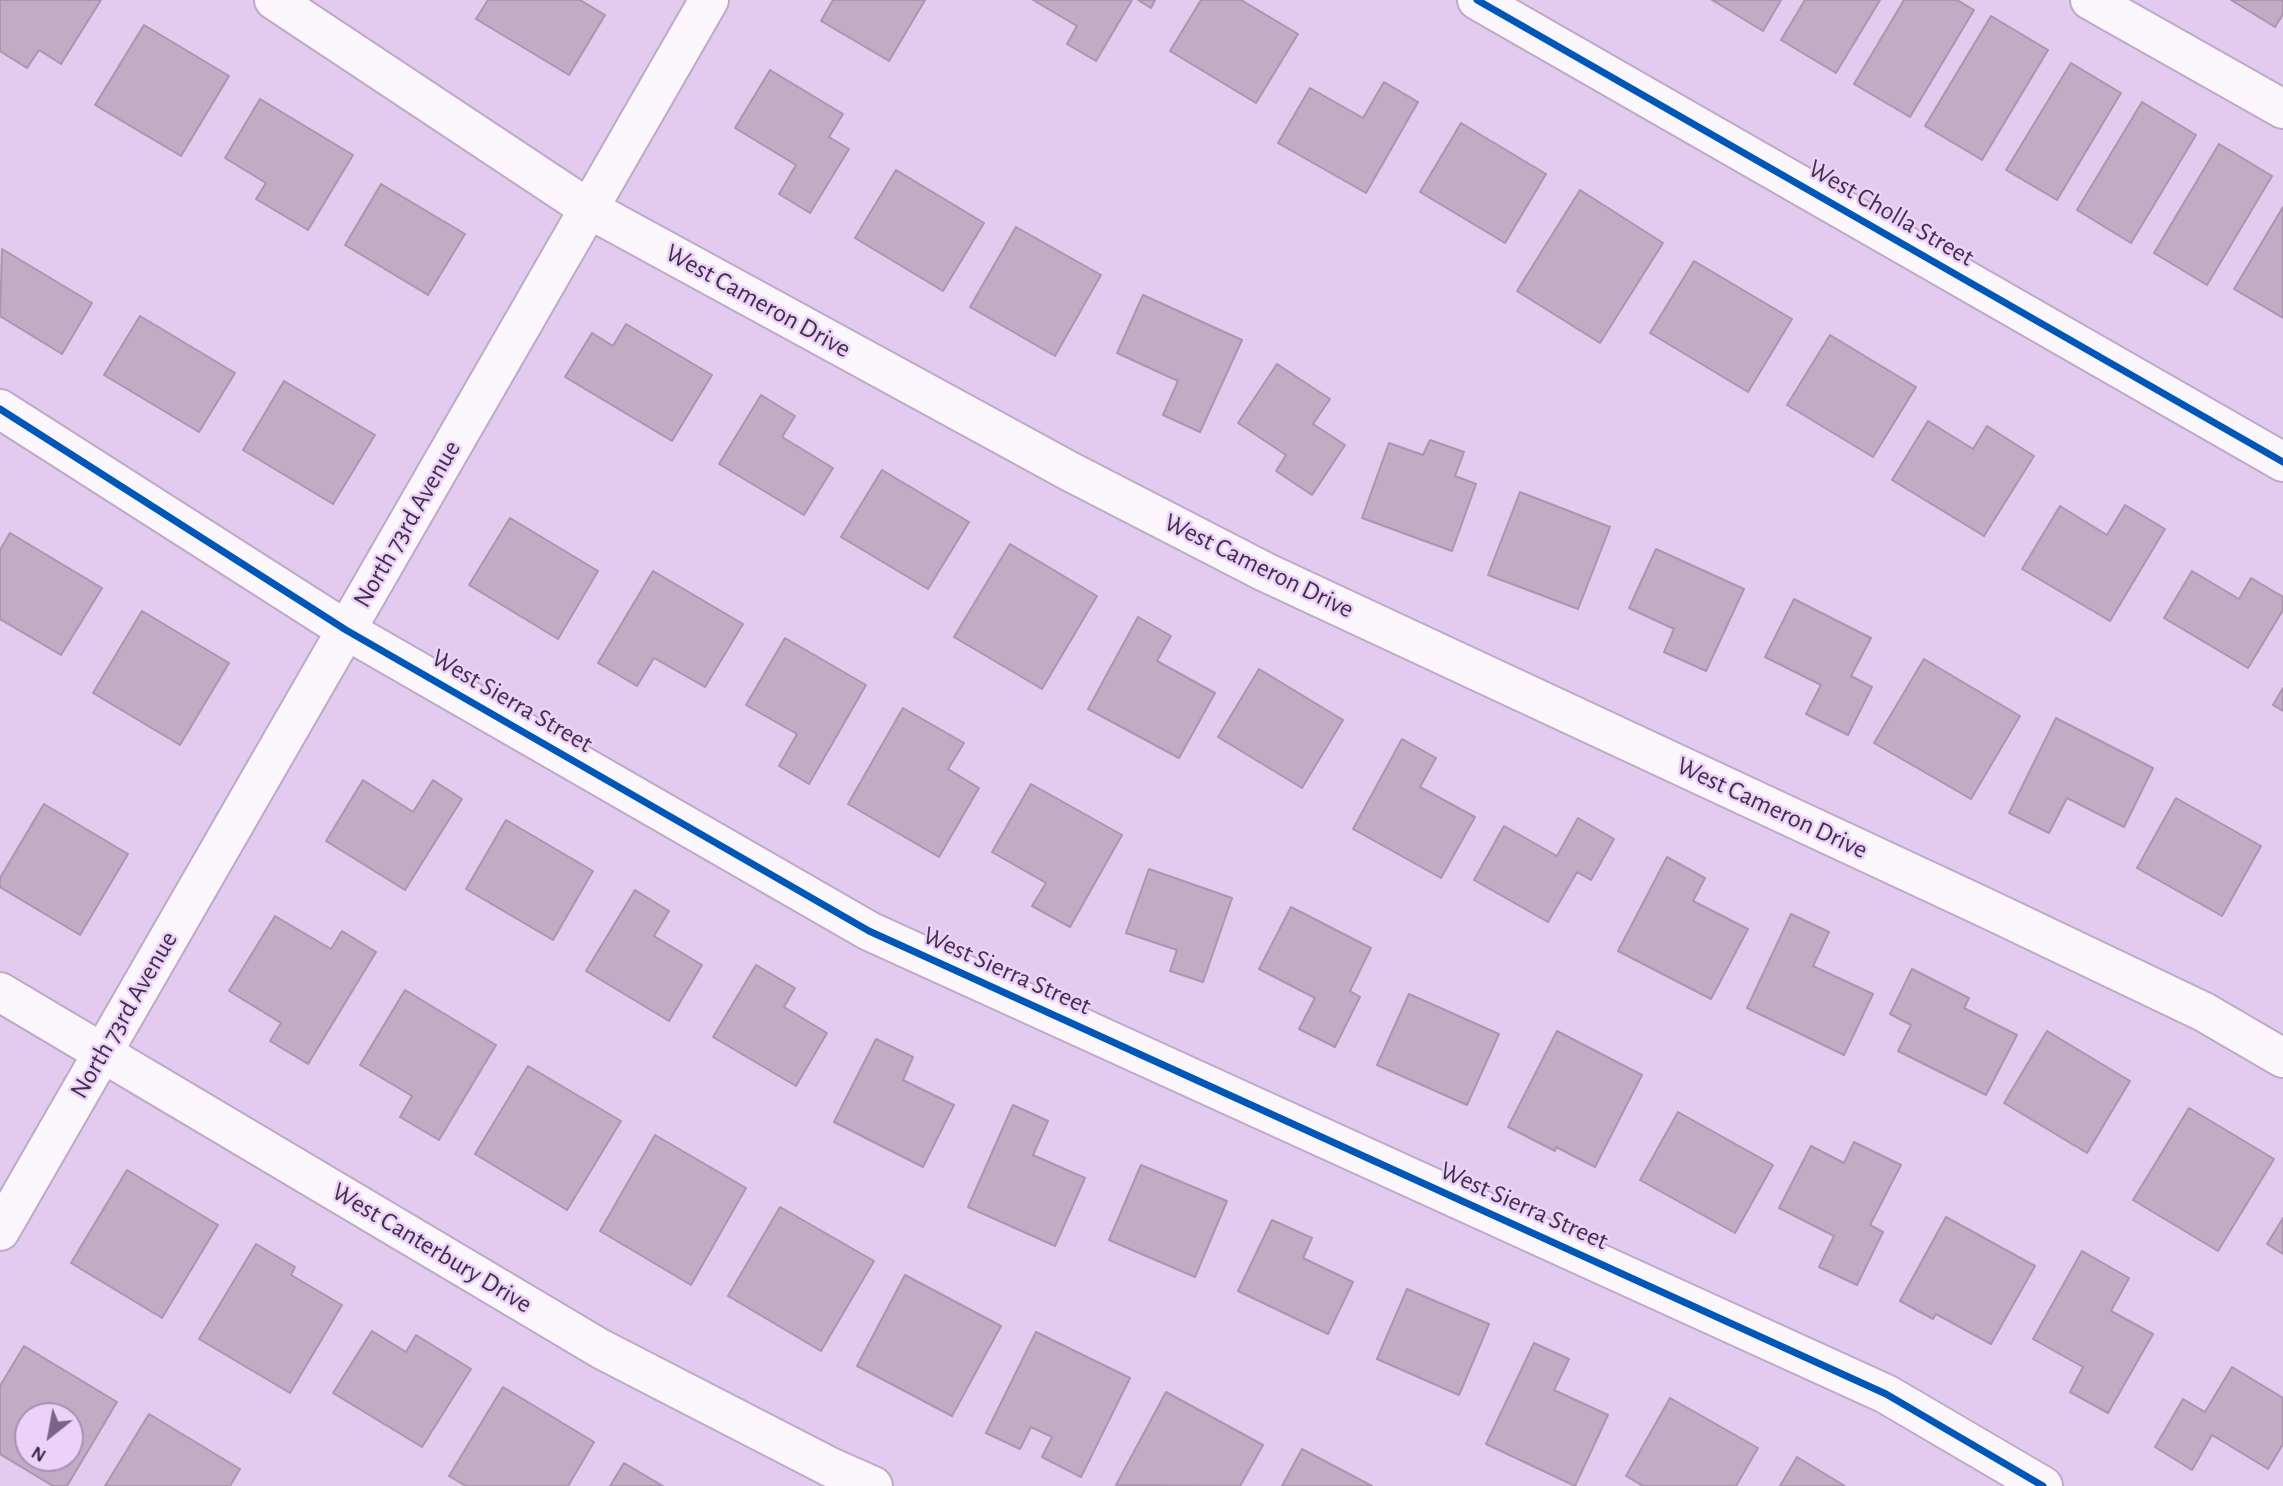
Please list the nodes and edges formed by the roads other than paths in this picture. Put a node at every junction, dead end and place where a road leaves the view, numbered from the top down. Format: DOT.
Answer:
graph roads {
  1 [pos="274,0"];
  2 [pos="709,0"];
  3 [pos="1477,0"];
  4 [pos="2090,0"];
  5 [pos="2283,109"];
  6 [pos="589,208"];
  7 [pos="0,409"];
  8 [pos="2283,462"];
  9 [pos="346,630"];
  10 [pos="0,992"];
  11 [pos="103,1052"];
  12 [pos="2283,1058"];
  13 [pos="0,1231"];
  14 [pos="873,1486"];
  15 [pos="2043,1486"];
  1 -- 6 [label="street, West Cameron Drive"];
  2 -- 6 [label="street, North 73rd Avenue"];
  3 -- 8 [label="street, West Cholla Street"];
  4 -- 5 [label="street"];
  6 -- 9 [label="street, North 73rd Avenue"];
  6 -- 12 [label="street, West Cameron Drive"];
  7 -- 9 [label="street, West Sierra Street"];
  9 -- 11 [label="street, North 73rd Avenue"];
  9 -- 15 [label="street, West Sierra Street"];
  10 -- 11 [label="street, West Canterbury Drive"];
  11 -- 13 [label="street, North 73rd Avenue"];
  11 -- 14 [label="street, West Canterbury Drive"];
}
